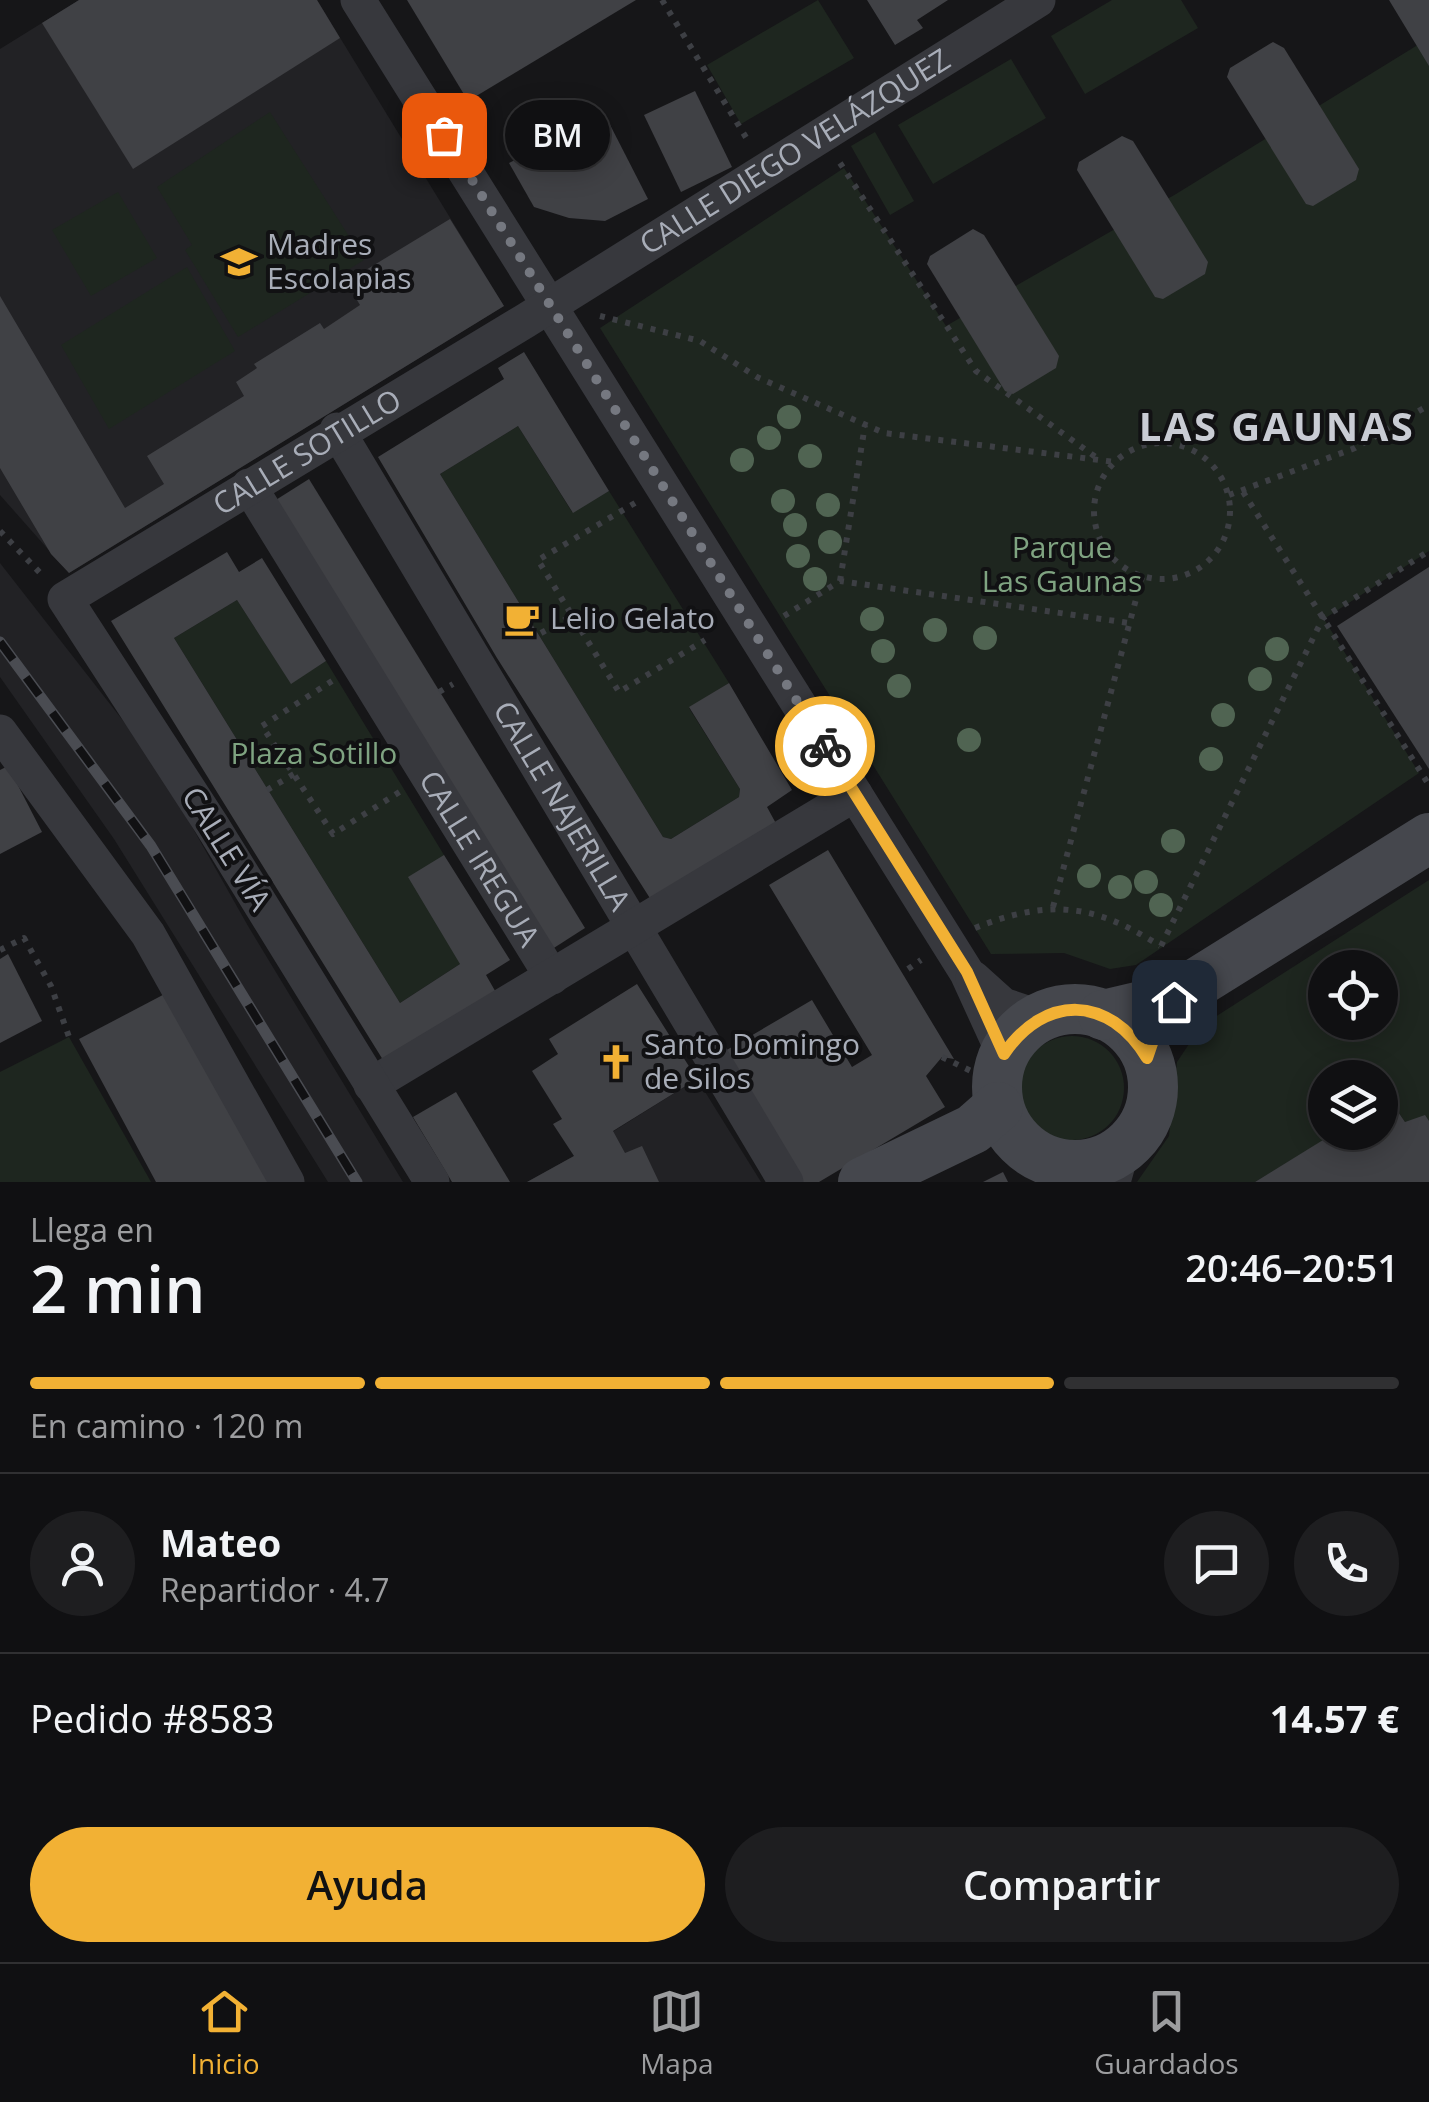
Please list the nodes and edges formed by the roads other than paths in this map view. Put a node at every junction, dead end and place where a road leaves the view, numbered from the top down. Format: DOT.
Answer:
graph roads {
  1 [pos="358,0"];
  2 [pos="1038,0"];
  3 [pos="550,303"];
  4 [pos="337,430"];
  5 [pos="249,486"];
  6 [pos="65,599"];
  7 [pos="0,732"];
  8 [pos="855,794"];
  9 [pos="1429,838"];
  10 [pos="636,926"];
  11 [pos="958,958"];
  12 [pos="552,977"];
  13 [pos="1191,986"];
  14 [pos="1103,1015"];
  15 [pos="1039,1018"];
  16 [pos="1004,1054"];
  17 [pos="1147,1058"];
  18 [pos="371,1086"];
  19 [pos="1036,1148"];
  20 [pos="1117,1166"];
  21 [pos="287,1182"];
  22 [pos="432,1182"];
  23 [pos="786,1182"];
  24 [pos="863,1182"];
  25 [pos="929,1182"];
  1 -- 3 [label="street"];
  2 -- 3 [label="street, CALLE DIEGO VELÁZQUEZ"];
  3 -- 4 [label="street, CALLE SOTILLO"];
  3 -- 8 [label="street"];
  4 -- 5 [label="street, CALLE SOTILLO"];
  4 -- 10 [label="street, CALLE NAJERILLA"];
  5 -- 6 [label="street, CALLE SOTILLO"];
  5 -- 12 [label="street, CALLE IREGUA"];
  6 -- 18 [label="street, CALLE VÍA"];
  7 -- 21 [label="street"];
  8 -- 10 [label="street"];
  8 -- 11 [label="street"];
  9 -- 13 [label="main road"];
  10 -- 12 [label="street"];
  10 -- 23 [label="street, CALLE NAJERILLA"];
  11 -- 15 [label="street"];
  11 -- 16 [label="street"];
  12 -- 18 [label="street"];
  13 -- 14 [label="main road"];
  13 -- 17 [label="main road"];
  14 -- 15 [label="main road"];
  14 -- 17 [label="main road"];
  15 -- 16 [label="main road"];
  16 -- 19 [label="main road"];
  17 -- 20 [label="main road"];
  18 -- 22 [label="street, CALLE VÍA"];
  19 -- 20 [label="main road"];
  19 -- 24 [label="main road"];
  19 -- 25 [label="main road"];
}
